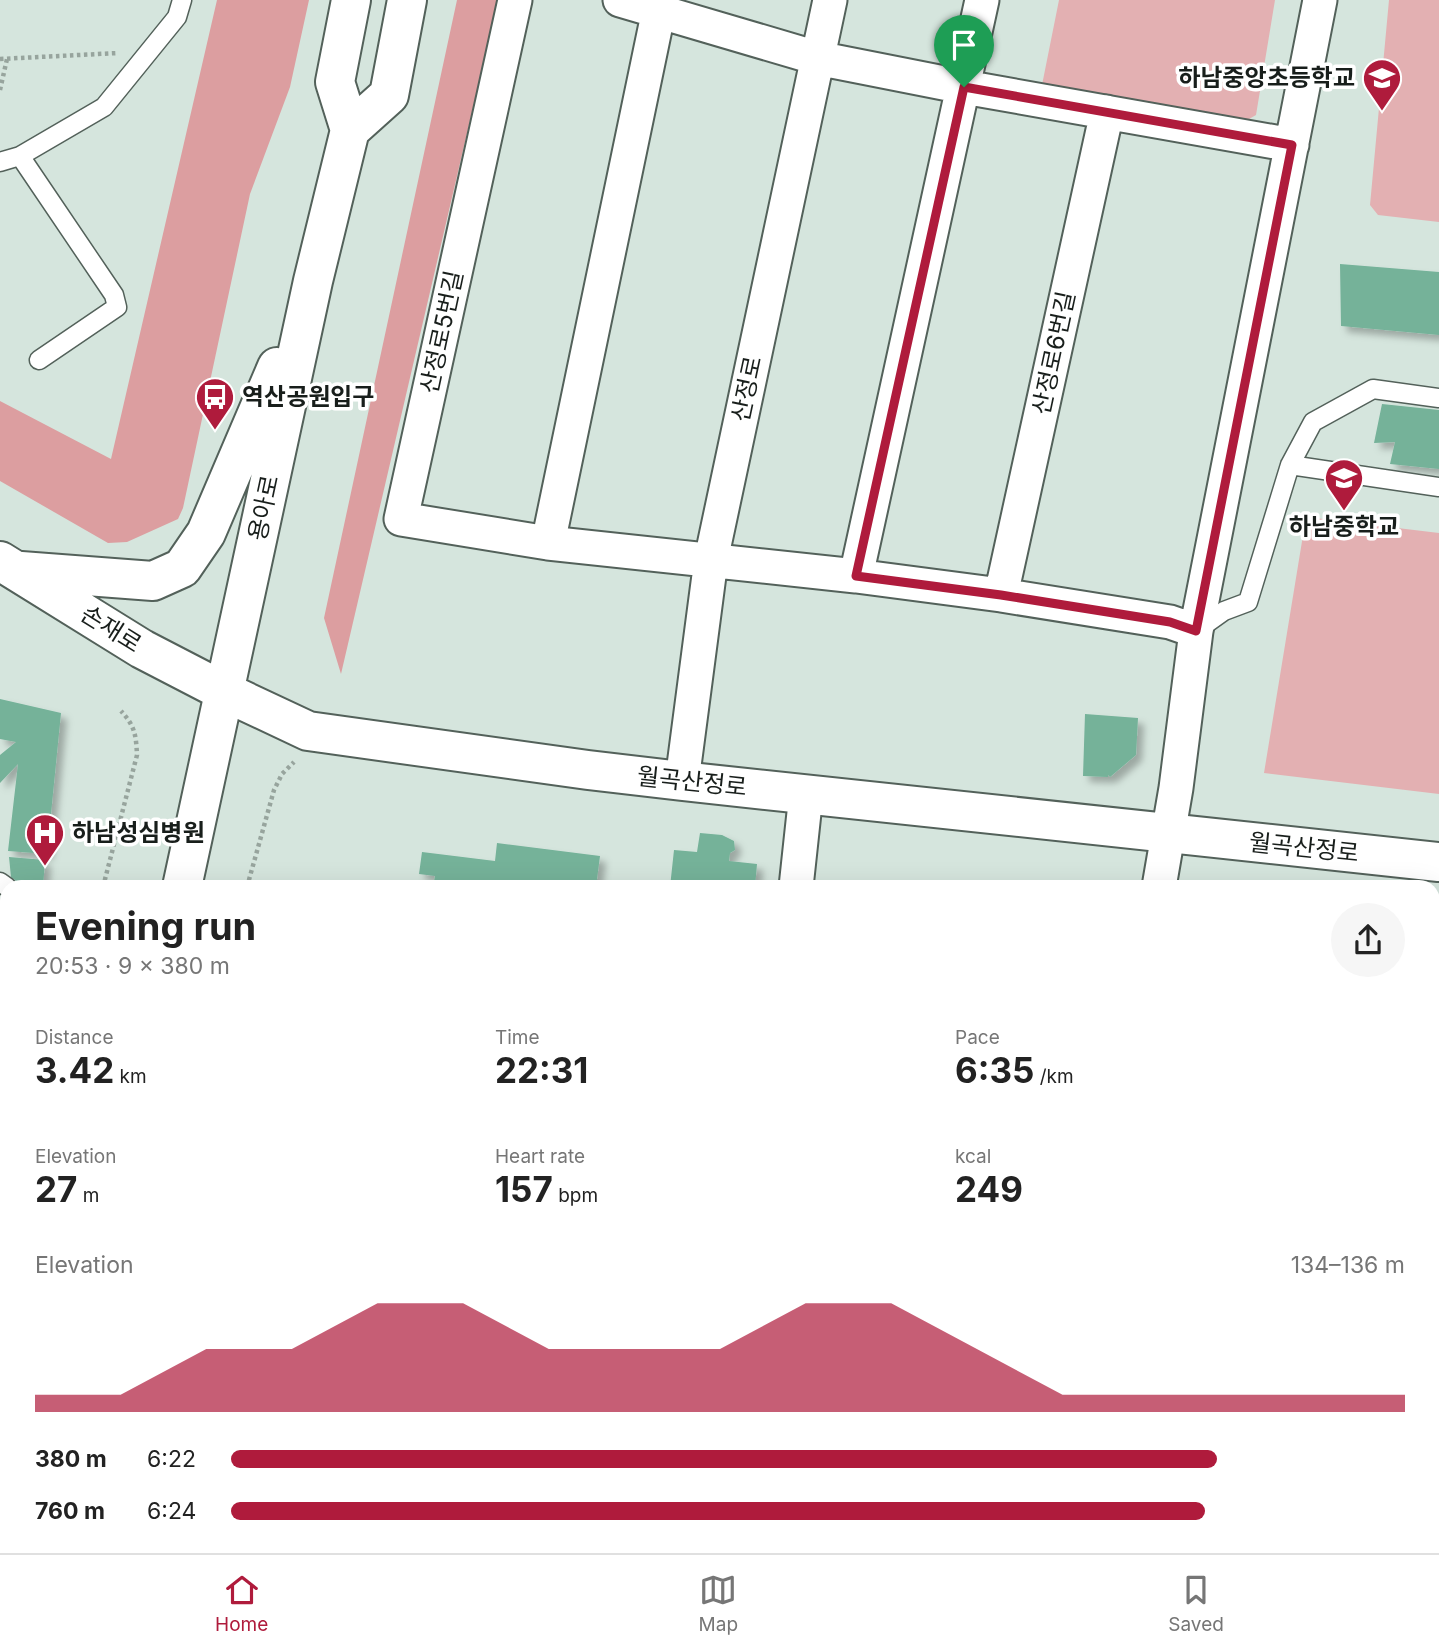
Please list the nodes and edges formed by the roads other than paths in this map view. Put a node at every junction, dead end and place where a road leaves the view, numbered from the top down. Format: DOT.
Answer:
graph roads {
  1 [pos="182,0"];
  2 [pos="351,0"];
  3 [pos="407,0"];
  4 [pos="515,0"];
  5 [pos="620,0"];
  6 [pos="830,0"];
  7 [pos="982,0"];
  8 [pos="1320,0"];
  9 [pos="660,6"];
  10 [pos="817,58"];
  11 [pos="964,87"];
  12 [pos="1108,112"];
  13 [pos="350,130"];
  14 [pos="1292,145"];
  15 [pos="20,156"];
  16 [pos="0,162"];
  17 [pos="313,281"];
  18 [pos="39,360"];
  19 [pos="1439,398"];
  20 [pos="1290,465"];
  21 [pos="1439,487"];
  22 [pos="548,543"];
  23 [pos="711,560"];
  24 [pos="7,566"];
  25 [pos="856,576"];
  26 [pos="1001,595"];
  27 [pos="1196,631"];
  28 [pos="225,692"];
  29 [pos="682,781"];
  30 [pos="806,794"];
  31 [pos="1168,833"];
  32 [pos="1439,862"];
  33 [pos="184,880"];
  34 [pos="797,880"];
  35 [pos="1160,880"];
  1 -- 15 [label="lane"];
  2 -- 13 [label="main road"];
  3 -- 13 [label="main road"];
  4 -- 22 [label="street, 산정로5번길"];
  5 -- 9 [label="street"];
  6 -- 10 [label="street, 산정로"];
  7 -- 11 [label="street"];
  8 -- 14 [label="street"];
  9 -- 10 [label="street"];
  9 -- 22 [label="street"];
  10 -- 11 [label="street"];
  10 -- 23 [label="street, 산정로"];
  11 -- 12 [label="street"];
  11 -- 25 [label="street"];
  12 -- 14 [label="street"];
  12 -- 26 [label="street, 산정로6번길"];
  13 -- 17 [label="main road, 용아로"];
  14 -- 27 [label="street"];
  15 -- 16 [label="lane"];
  15 -- 18 [label="lane"];
  17 -- 24 [label="main road"];
  17 -- 28 [label="main road, 용아로"];
  19 -- 20 [label="lane"];
  20 -- 21 [label="lane"];
  20 -- 27 [label="lane"];
  22 -- 23 [label="street, 산정로5번길"];
  23 -- 25 [label="street"];
  23 -- 29 [label="street, 산정로"];
  24 -- 28 [label="main road, 손재로"];
  25 -- 26 [label="street"];
  26 -- 27 [label="street"];
  27 -- 31 [label="street"];
  28 -- 29 [label="main road, 월곡산정로"];
  28 -- 33 [label="main road, 용아로"];
  29 -- 30 [label="main road, 월곡산정로"];
  30 -- 31 [label="main road, 월곡산정로"];
  30 -- 34 [label="street"];
  31 -- 32 [label="main road, 월곡산정로"];
  31 -- 35 [label="street"];
}
